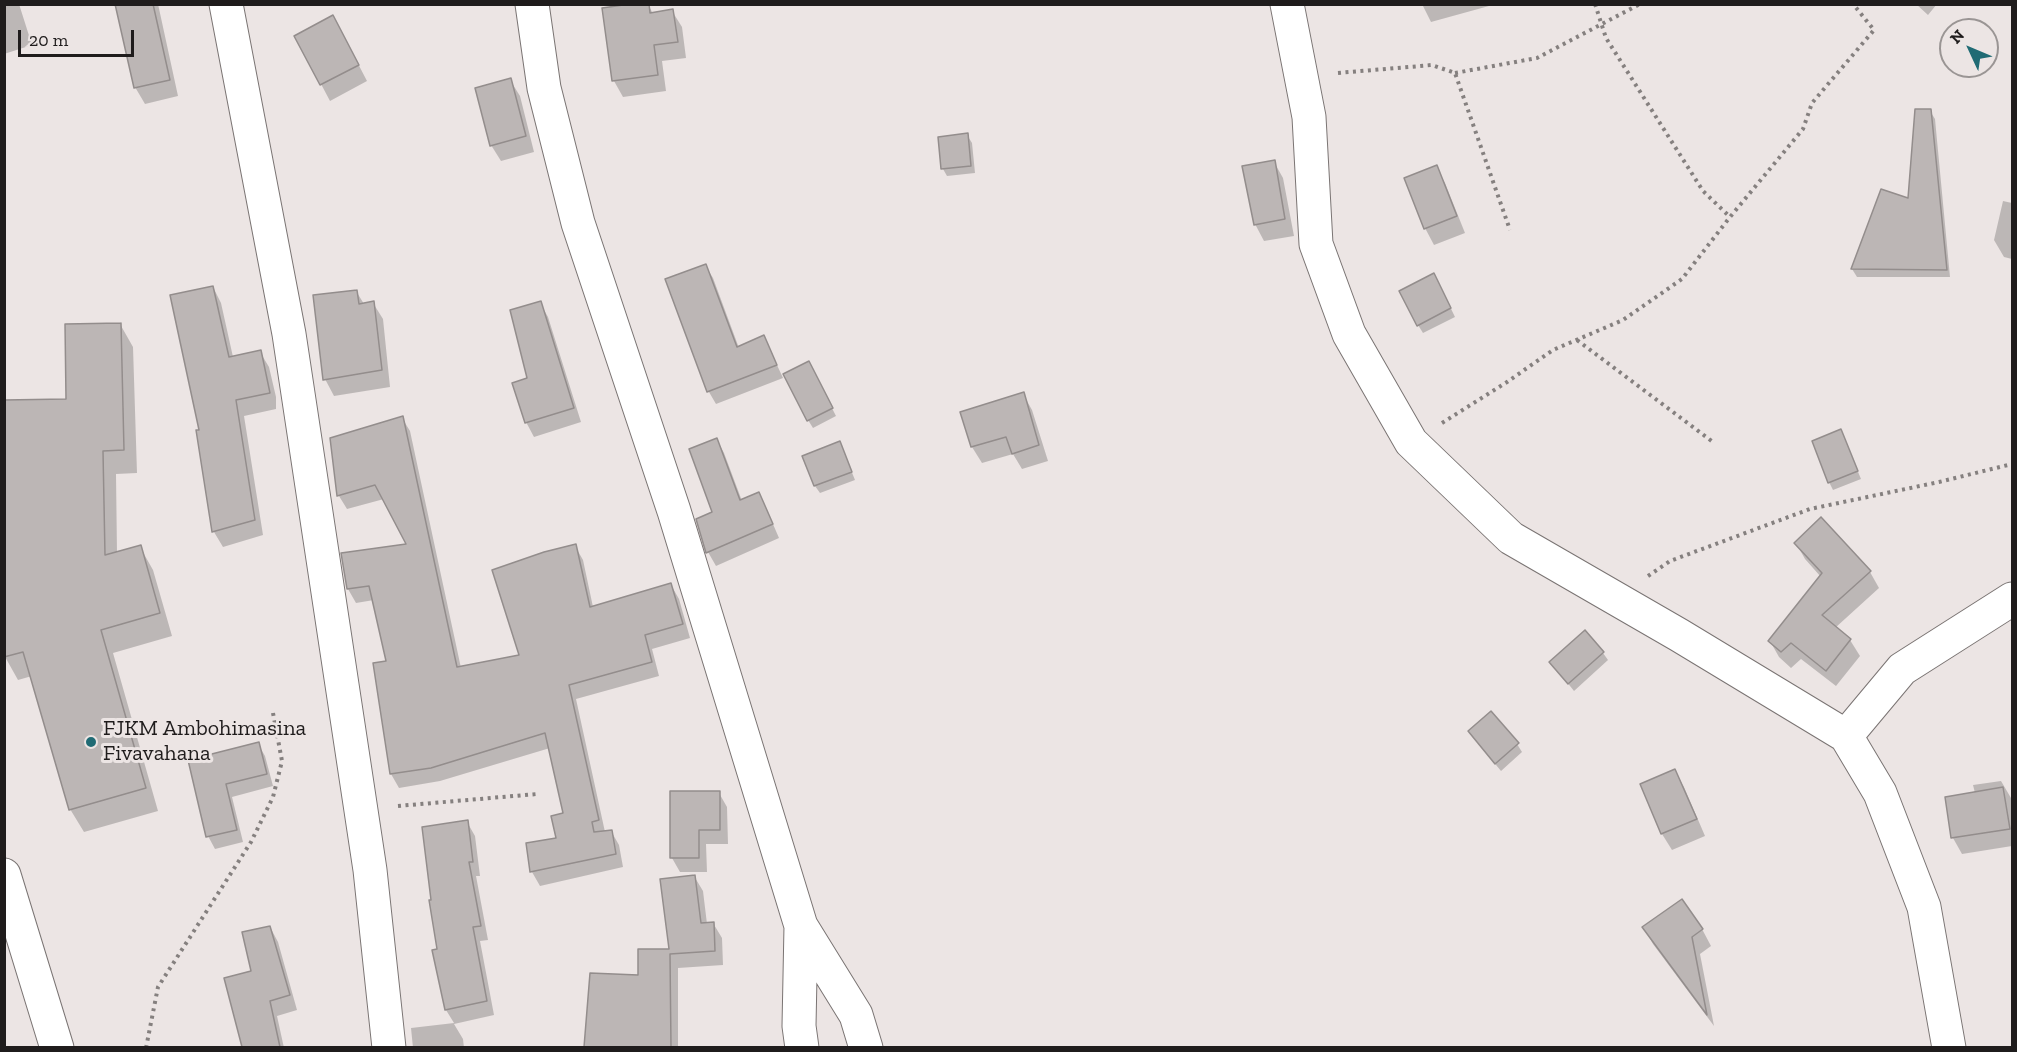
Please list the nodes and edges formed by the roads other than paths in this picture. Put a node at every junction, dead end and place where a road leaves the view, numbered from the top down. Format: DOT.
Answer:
graph roads {
  1 [pos="226,4"];
  2 [pos="532,4"];
  3 [pos="1287,4"];
  4 [pos="2013,599"];
  5 [pos="1846,736"];
  6 [pos="4,875"];
  7 [pos="801,926"];
  8 [pos="57,1047"];
  9 [pos="389,1047"];
  10 [pos="802,1047"];
  11 [pos="866,1047"];
  12 [pos="1949,1047"];
  1 -- 9 [label="street"];
  2 -- 7 [label="street"];
  3 -- 5 [label="street"];
  4 -- 5 [label="street"];
  5 -- 12 [label="street"];
  6 -- 8 [label="street"];
  7 -- 10 [label="street"];
  7 -- 11 [label="street"];
}
